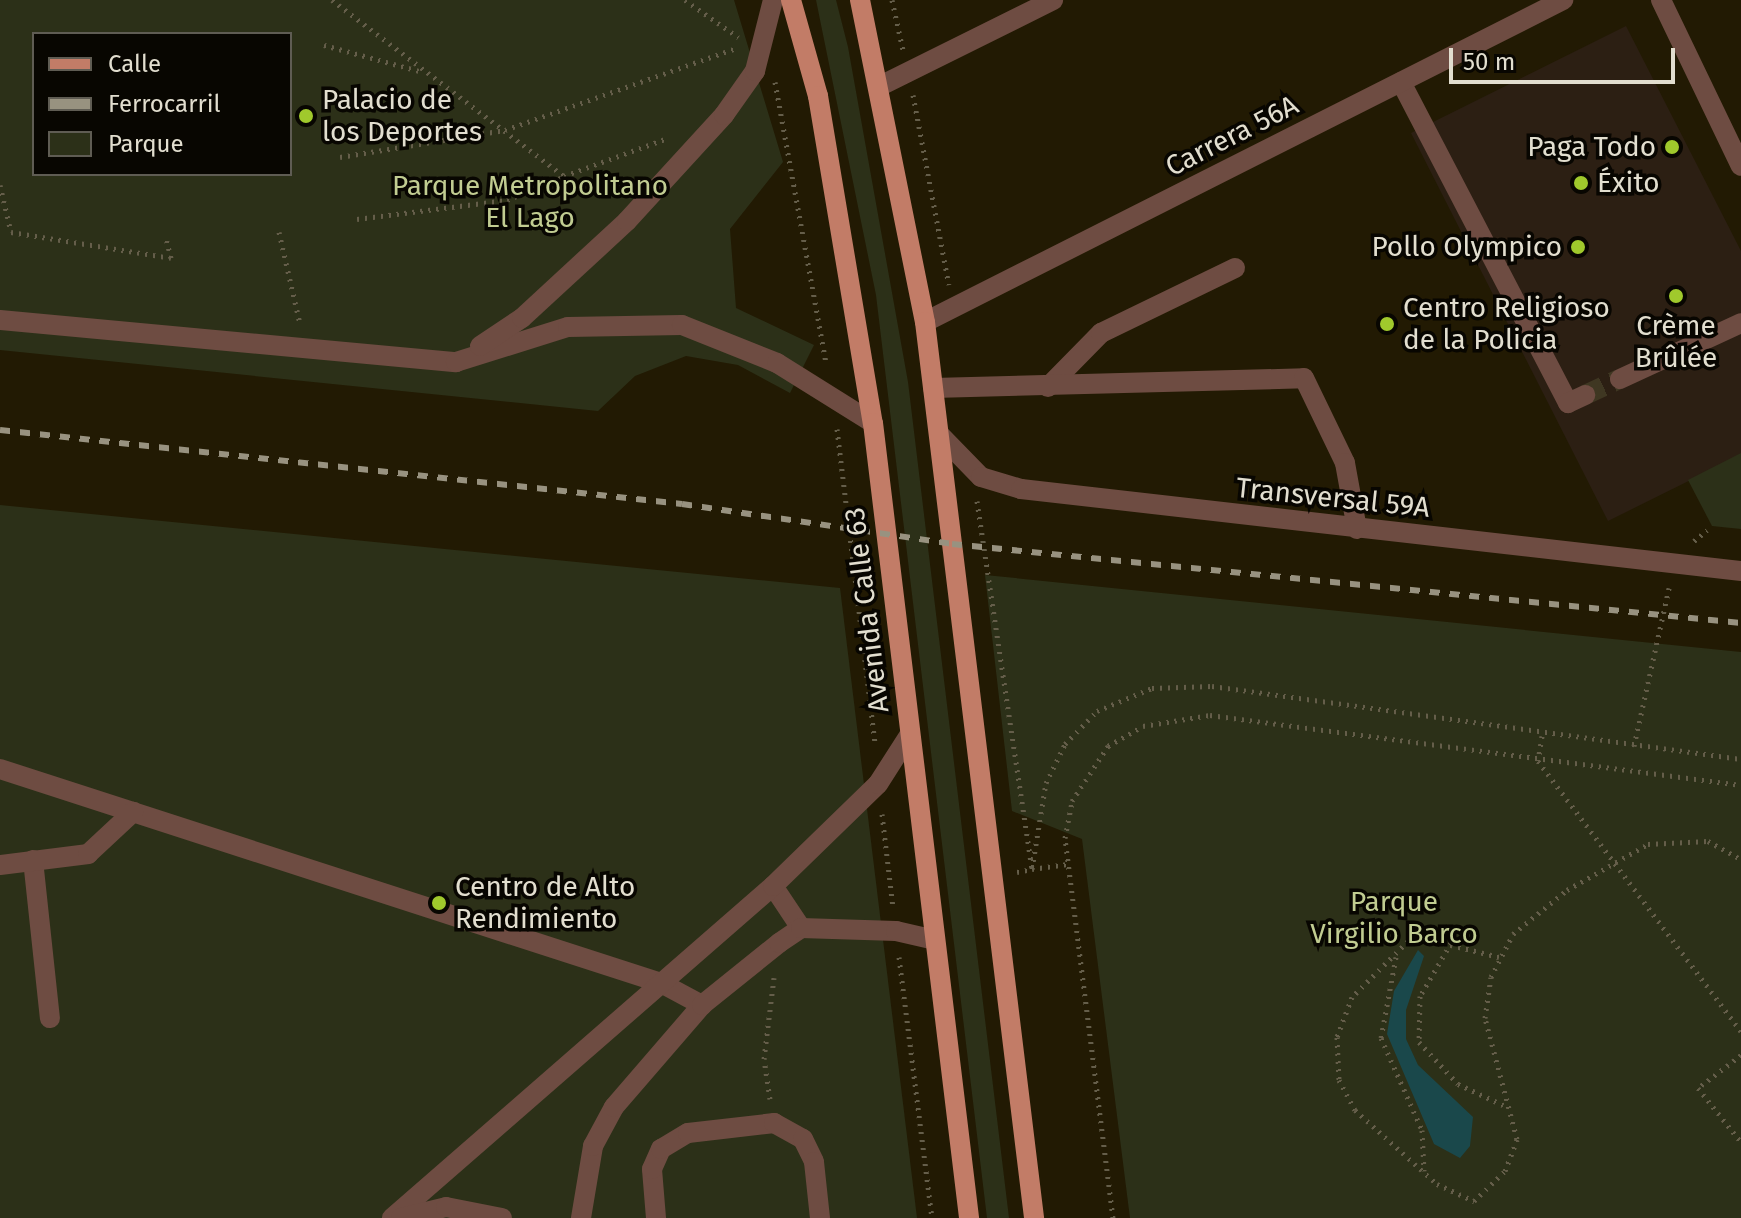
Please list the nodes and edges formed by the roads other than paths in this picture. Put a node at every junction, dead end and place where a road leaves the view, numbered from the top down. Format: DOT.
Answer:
graph roads {
  1 [pos="773,0"];
  2 [pos="791,0"];
  3 [pos="860,0"];
  4 [pos="1053,0"];
  5 [pos="1563,0"];
  6 [pos="1661,0"];
  7 [pos="1401,82"];
  8 [pos="882,85"];
  9 [pos="1741,166"];
  10 [pos="1235,268"];
  11 [pos="0,320"];
  12 [pos="925,322"];
  13 [pos="1741,323"];
  14 [pos="456,362"];
  15 [pos="1620,379"];
  16 [pos="1048,387"];
  17 [pos="933,388"];
  18 [pos="1585,395"];
  19 [pos="873,423"];
  20 [pos="939,434"];
  21 [pos="1357,529"];
  22 [pos="1741,571"];
  23 [pos="910,734"];
  24 [pos="0,769"];
  25 [pos="133,812"];
  26 [pos="33,860"];
  27 [pos="0,865"];
  28 [pos="773,886"];
  29 [pos="801,928"];
  30 [pos="934,940"];
  31 [pos="661,983"];
  32 [pos="702,1005"];
  33 [pos="50,1018"];
  34 [pos="392,1218"];
  35 [pos="401,1218"];
  36 [pos="502,1218"];
  37 [pos="581,1218"];
  38 [pos="656,1218"];
  39 [pos="820,1218"];
  40 [pos="969,1218"];
  41 [pos="1034,1218"];
  1 -- 14 [label="street"];
  2 -- 19 [label="main road, Avenida Calle 63"];
  3 -- 8 [label="main road"];
  4 -- 8 [label="street"];
  5 -- 7 [label="street, Carrera 56A"];
  6 -- 9 [label="street"];
  7 -- 12 [label="street, Carrera 56A"];
  7 -- 18 [label="street"];
  8 -- 12 [label="main road"];
  10 -- 16 [label="street"];
  11 -- 14 [label="street"];
  12 -- 17 [label="main road"];
  13 -- 15 [label="street"];
  14 -- 19 [label="street"];
  16 -- 17 [label="street"];
  16 -- 21 [label="street"];
  17 -- 20 [label="main road"];
  19 -- 23 [label="main road, Avenida Calle 63"];
  20 -- 21 [label="street, Transversal 59A"];
  20 -- 41 [label="main road"];
  21 -- 22 [label="street, Transversal 59A"];
  23 -- 28 [label="street"];
  23 -- 30 [label="main road, Avenida Calle 63"];
  24 -- 25 [label="street"];
  25 -- 26 [label="street"];
  25 -- 31 [label="street"];
  26 -- 27 [label="street"];
  26 -- 33 [label="street"];
  28 -- 29 [label="street"];
  28 -- 31 [label="street"];
  29 -- 30 [label="street"];
  29 -- 32 [label="street"];
  30 -- 40 [label="main road, Avenida Calle 63"];
  31 -- 32 [label="street"];
  31 -- 34 [label="street"];
  32 -- 37 [label="street"];
  35 -- 36 [label="street"];
  38 -- 39 [label="street"];
}
